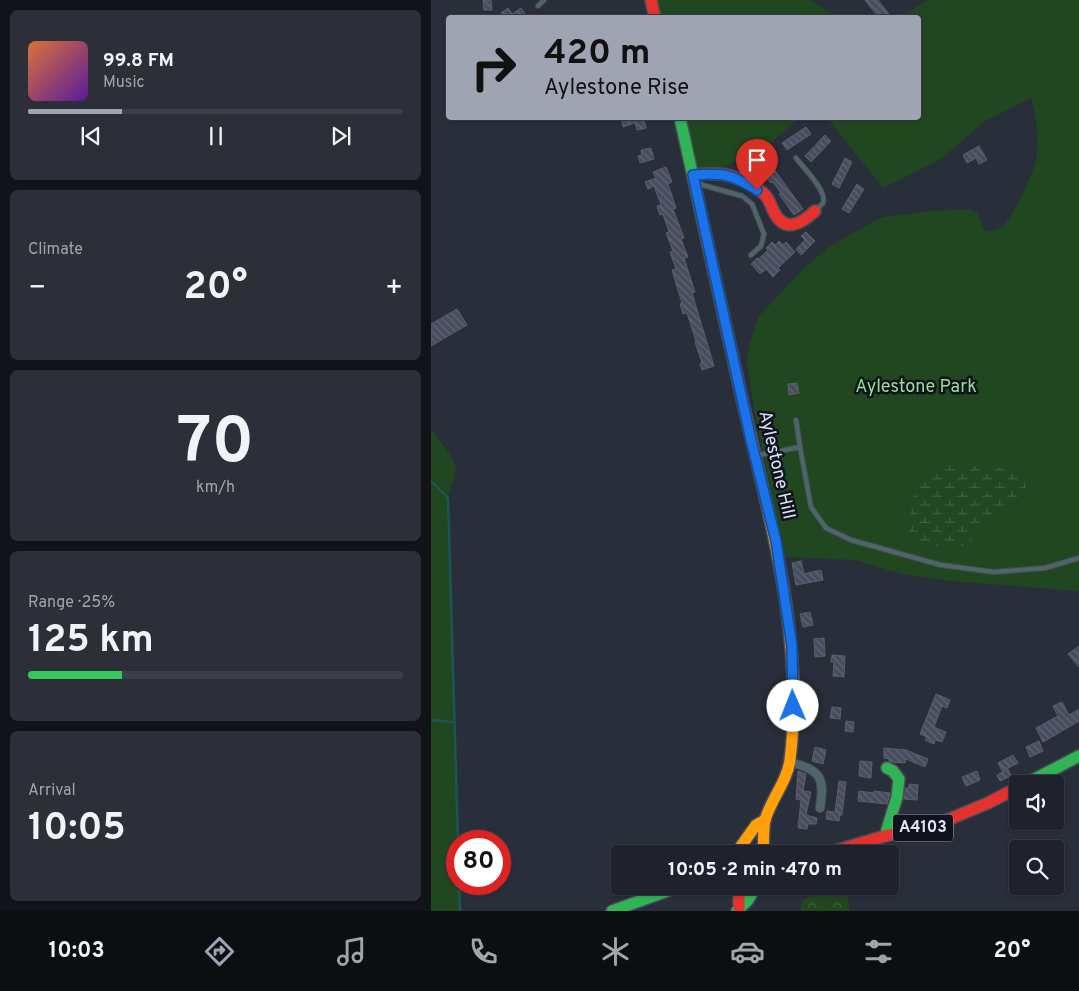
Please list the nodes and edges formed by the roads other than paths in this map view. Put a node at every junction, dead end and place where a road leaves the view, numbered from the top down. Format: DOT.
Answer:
graph roads {
  1 [pos="544,0"];
  2 [pos="651,0"];
  3 [pos="538,6"];
  4 [pos="654,15"];
  5 [pos="679,120"];
  6 [pos="796,158"];
  7 [pos="694,179"];
  8 [pos="815,211"];
  9 [pos="751,254"];
  10 [pos="796,420"];
  11 [pos="800,447"];
  12 [pos="755,456"];
  13 [pos="1079,558"];
  14 [pos="1079,756"];
  15 [pos="790,762"];
  16 [pos="887,768"];
  17 [pos="1042,775"];
  18 [pos="1009,792"];
  19 [pos="820,808"];
  20 [pos="765,820"];
  21 [pos="885,836"];
  22 [pos="741,845"];
  23 [pos="766,845"];
  24 [pos="854,845"];
  25 [pos="656,895"];
  26 [pos="739,895"];
  27 [pos="750,895"];
  28 [pos="738,909"];
  29 [pos="612,911"];
  1 -- 3 [label="lane"];
  2 -- 4 [label="main road"];
  5 -- 7 [label="main road, Aylestone Hill"];
  6 -- 8 [label="lane"];
  7 -- 8 [label="main road"];
  7 -- 9 [label="lane"];
  7 -- 12 [label="main road, Aylestone Hill"];
  10 -- 11 [label="lane"];
  11 -- 12 [label="lane"];
  11 -- 13 [label="lane"];
  12 -- 15 [label="main road, Aylestone Hill"];
  14 -- 17 [label="main road"];
  15 -- 19 [label="street"];
  15 -- 20 [label="main road, Aylestone Hill"];
  16 -- 21 [label="main road"];
  18 -- 21 [label="main road, A4103"];
  20 -- 22 [label="main road, Aylestone Hill"];
  20 -- 23 [label="main road, Aylestone Hill"];
  21 -- 24 [label="main road, A4103"];
  25 -- 29 [label="main road"];
  26 -- 28 [label="main road"];
  27 -- 28 [label="main road"];
}
